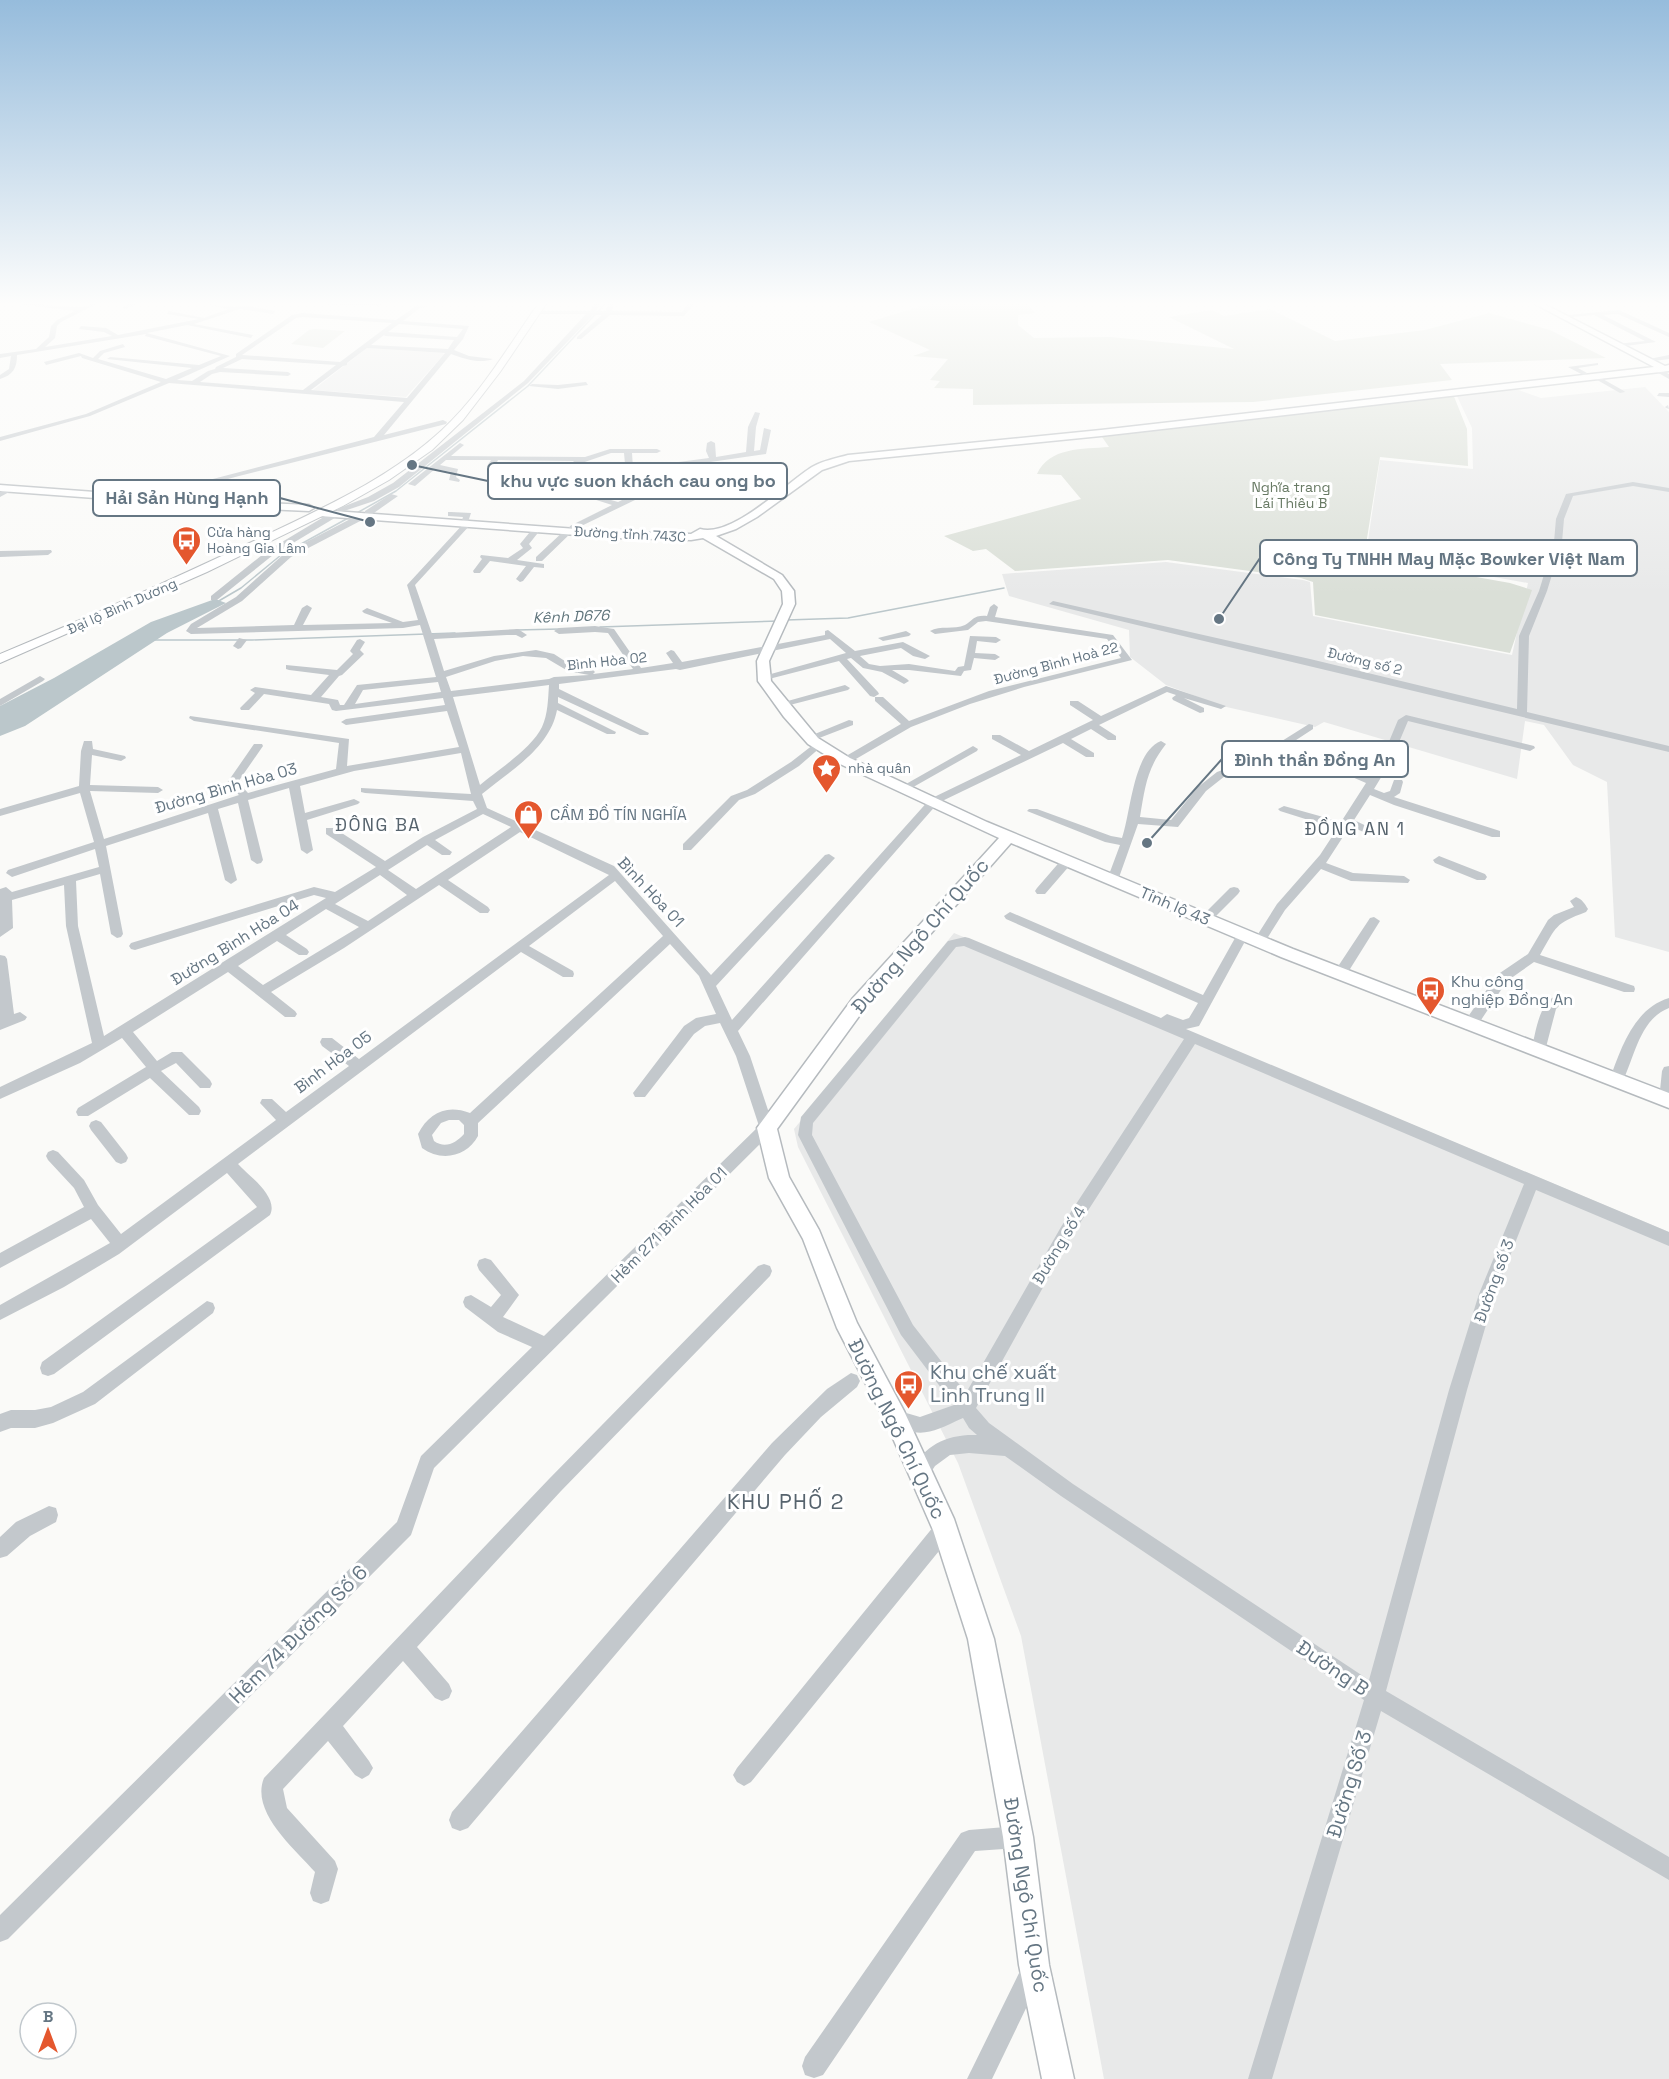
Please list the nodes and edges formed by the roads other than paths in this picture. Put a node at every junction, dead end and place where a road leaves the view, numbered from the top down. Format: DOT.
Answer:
graph roads {
  1 [pos="120,401"];
  2 [pos="409,401"];
  3 [pos="459,401"];
  4 [pos="472,401"];
  5 [pos="501,401"];
  6 [pos="513,401"];
  7 [pos="1360,401"];
  8 [pos="757,413"];
  9 [pos="443,422"];
  10 [pos="767,430"];
  11 [pos="378,437"];
  12 [pos="0,439"];
  13 [pos="711,443"];
  14 [pos="657,451"];
  15 [pos="628,452"];
  16 [pos="750,454"];
  17 [pos="444,458"];
  18 [pos="496,459"];
  19 [pos="713,459"];
  20 [pos="434,467"];
  21 [pos="630,471"];
  22 [pos="532,475"];
  23 [pos="456,480"];
  24 [pos="1669,490"];
  25 [pos="2,491"];
  26 [pos="593,496"];
  27 [pos="143,500"];
  28 [pos="619,505"];
  29 [pos="322,511"];
  30 [pos="451,514"];
  31 [pos="365,515"];
  32 [pos="468,521"];
  33 [pos="537,529"];
  34 [pos="571,530"];
  35 [pos="701,533"];
  36 [pos="248,548"];
  37 [pos="48,552"];
  38 [pos="270,553"];
  39 [pos="0,554"];
  40 [pos="288,555"];
  41 [pos="510,561"];
  42 [pos="537,563"];
  43 [pos="503,569"];
  44 [pos="477,571"];
  45 [pos="520,579"];
  46 [pos="1053,604"];
  47 [pos="229,605"];
  48 [pos="994,607"];
  49 [pos="307,608"];
  50 [pos="367,611"];
  51 [pos="990,619"];
  52 [pos="403,625"];
  53 [pos="297,628"];
  54 [pos="425,630"];
  55 [pos="559,631"];
  56 [pos="935,631"];
  57 [pos="906,634"];
  58 [pos="522,635"];
  59 [pos="360,642"];
  60 [pos="887,648"];
  61 [pos="0,652"];
  62 [pos="671,652"];
  63 [pos="768,652"];
  64 [pos="827,654"];
  65 [pos="970,655"];
  66 [pos="846,656"];
  67 [pos="925,656"];
  68 [pos="0,659"];
  69 [pos="1127,660"];
  70 [pos="289,667"];
  71 [pos="680,667"];
  72 [pos="880,669"];
  73 [pos="638,670"];
  74 [pos="1137,670"];
  75 [pos="336,673"];
  76 [pos="764,674"];
  77 [pos="591,676"];
  78 [pos="441,677"];
  79 [pos="40,679"];
  80 [pos="904,681"];
  81 [pos="554,686"];
  82 [pos="845,688"];
  83 [pos="1162,691"];
  84 [pos="448,695"];
  85 [pos="314,698"];
  86 [pos="0,703"];
  87 [pos="1074,703"];
  88 [pos="552,704"];
  89 [pos="782,704"];
  90 [pos="1221,706"];
  91 [pos="452,707"];
  92 [pos="245,708"];
  93 [pos="347,708"];
  94 [pos="1200,710"];
  95 [pos="1521,713"];
  96 [pos="194,718"];
  97 [pos="346,722"];
  98 [pos="1095,722"];
  99 [pos="849,723"];
  100 [pos="908,725"];
  101 [pos="1309,726"];
  102 [pos="611,732"];
  103 [pos="644,733"];
  104 [pos="996,736"];
  105 [pos="1062,738"];
  106 [pos="1112,738"];
  107 [pos="814,741"];
  108 [pos="1161,744"];
  109 [pos="258,746"];
  110 [pos="1346,746"];
  111 [pos="1530,748"];
  112 [pos="465,749"];
  113 [pos="973,749"];
  114 [pos="1669,749"];
  115 [pos="1027,754"];
  116 [pos="1090,755"];
  117 [pos="121,759"];
  118 [pos="845,761"];
  119 [pos="1386,761"];
  120 [pos="1325,763"];
  121 [pos="341,771"];
  122 [pos="1398,783"];
  123 [pos="294,785"];
  124 [pos="1371,786"];
  125 [pos="84,788"];
  126 [pos="904,788"];
  127 [pos="158,790"];
  128 [pos="365,790"];
  129 [pos="476,795"];
  130 [pos="243,797"];
  131 [pos="1383,797"];
  132 [pos="934,801"];
  133 [pos="354,802"];
  134 [pos="212,808"];
  135 [pos="1284,808"];
  136 [pos="483,810"];
  137 [pos="1033,811"];
  138 [pos="0,813"];
  139 [pos="301,818"];
  140 [pos="1134,820"];
  141 [pos="1346,824"];
  142 [pos="519,827"];
  143 [pos="330,831"];
  144 [pos="1377,834"];
  145 [pos="1496,834"];
  146 [pos="1009,836"];
  147 [pos="427,840"];
  148 [pos="1126,842"];
  149 [pos="99,844"];
  150 [pos="687,847"];
  151 [pos="308,850"];
  152 [pos="446,852"];
  153 [pos="829,858"];
  154 [pos="1440,860"];
  155 [pos="257,861"];
  156 [pos="1067,861"];
  157 [pos="1319,864"];
  158 [pos="105,869"];
  159 [pos="382,869"];
  160 [pos="12,873"];
  161 [pos="616,875"];
  162 [pos="1481,877"];
  163 [pos="70,879"];
  164 [pos="231,880"];
  165 [pos="440,880"];
  166 [pos="1113,880"];
  167 [pos="1404,880"];
  168 [pos="1041,891"];
  169 [pos="1234,891"];
  170 [pos="2,896"];
  171 [pos="417,896"];
  172 [pos="331,901"];
  173 [pos="1576,901"];
  174 [pos="484,910"];
  175 [pos="1010,916"];
  176 [pos="1206,919"];
  177 [pos="1374,921"];
  178 [pos="364,924"];
  179 [pos="0,933"];
  180 [pos="117,934"];
  181 [pos="278,934"];
  182 [pos="1243,934"];
  183 [pos="670,937"];
  184 [pos="986,942"];
  185 [pos="1259,942"];
  186 [pos="135,946"];
  187 [pos="520,946"];
  188 [pos="303,952"];
  189 [pos="1532,957"];
  190 [pos="1,959"];
  191 [pos="228,965"];
  192 [pos="568,974"];
  193 [pos="1340,974"];
  194 [pos="709,985"];
  195 [pos="1629,989"];
  196 [pos="262,992"];
  197 [pos="1558,1000"];
  198 [pos="1205,1001"];
  199 [pos="1669,1003"];
  200 [pos="290,1014"];
  201 [pos="724,1017"];
  202 [pos="9,1021"];
  203 [pos="1470,1024"];
  204 [pos="731,1030"];
  205 [pos="124,1031"];
  206 [pos="1191,1039"];
  207 [pos="327,1042"];
  208 [pos="99,1045"];
  209 [pos="1538,1051"];
  210 [pos="358,1066"];
  211 [pos="153,1069"];
  212 [pos="1669,1071"];
  213 [pos="1616,1080"];
  214 [pos="204,1084"];
  215 [pos="0,1093"];
  216 [pos="640,1093"];
  217 [pos="1667,1101"];
  218 [pos="267,1102"];
  219 [pos="84,1112"];
  220 [pos="194,1112"];
  221 [pos="285,1120"];
  222 [pos="470,1121"];
  223 [pos="96,1126"];
  224 [pos="767,1128"];
  225 [pos="53,1156"];
  226 [pos="121,1158"];
  227 [pos="227,1163"];
  228 [pos="1532,1182"];
  229 [pos="93,1210"];
  230 [pos="1669,1239"];
  231 [pos="120,1244"];
  232 [pos="0,1261"];
  233 [pos="485,1265"];
  234 [pos="764,1271"];
  235 [pos="471,1302"];
  236 [pos="207,1308"];
  237 [pos="0,1313"];
  238 [pos="492,1318"];
  239 [pos="570,1322"];
  240 [pos="546,1346"];
  241 [pos="48,1368"];
  242 [pos="851,1381"];
  243 [pos="1460,1383"];
  244 [pos="967,1408"];
  245 [pos="896,1419"];
  246 [pos="0,1423"];
  247 [pos="1009,1447"];
  248 [pos="921,1472"];
  249 [pos="49,1515"];
  250 [pos="945,1528"];
  251 [pos="0,1549"];
  252 [pos="403,1646"];
  253 [pos="442,1691"];
  254 [pos="1375,1696"];
  255 [pos="329,1725"];
  256 [pos="362,1768"];
  257 [pos="744,1775"];
  258 [pos="460,1820"];
  259 [pos="1018,1837"];
  260 [pos="1669,1869"];
  261 [pos="321,1893"];
  262 [pos="0,1930"];
  263 [pos="1034,1965"];
  264 [pos="814,2066"];
  265 [pos="979,2079"];
  266 [pos="1058,2079"];
  267 [pos="1260,2079"];
  1 -- 12 [label="street"];
  2 -- 11 [label="street"];
  3 -- 9 [label="highway, Đại lộ Bình Dương"];
  4 -- 29 [label="highway, Đại lộ Bình Dương"];
  5 -- 29 [label="street"];
  6 -- 17 [label="street"];
  7 -- 35 [label="main road, Đường tỉnh 743C"];
  8 -- 16 [label="street"];
  9 -- 11 [label="street"];
  9 -- 29 [label="highway, Đại lộ Bình Dương"];
  10 -- 16 [label="street"];
  11 -- 27 [label="street"];
  13 -- 19 [label="street"];
  14 -- 15 [label="street"];
  15 -- 18 [label="street"];
  15 -- 21 [label="street"];
  16 -- 19 [label="street"];
  17 -- 18 [label="street"];
  17 -- 20 [label="street"];
  18 -- 22 [label="street"];
  19 -- 21 [label="street"];
  20 -- 23 [label="street"];
  20 -- 31 [label="street"];
  21 -- 28 [label="street"];
  24 -- 95 [label="street"];
  25 -- 27 [label="main road, Đường tỉnh 743C"];
  26 -- 28 [label="street"];
  27 -- 29 [label="main road, Đường tỉnh 743C"];
  28 -- 34 [label="street"];
  29 -- 31 [label="main road, Đường tỉnh 743C"];
  29 -- 36 [label="highway, Đại lộ Bình Dương"];
  29 -- 38 [label="street"];
  29 -- 61 [label="highway, Đại lộ Bình Dương"];
  30 -- 32 [label="street"];
  31 -- 32 [label="main road, Đường tỉnh 743C"];
  31 -- 40 [label="street"];
  32 -- 33 [label="main road, Đường tỉnh 743C"];
  32 -- 34 [label="main road, Đường tỉnh 743C"];
  32 -- 54 [label="street"];
  33 -- 34 [label="main road, Đường tỉnh 743C"];
  33 -- 41 [label="street"];
  34 -- 35 [label="main road, Đường tỉnh 743C"];
  34 -- 42 [label="street"];
  35 -- 63 [label="main road"];
  36 -- 38 [label="street"];
  36 -- 68 [label="highway, Đại lộ Bình Dương"];
  37 -- 39 [label="street"];
  38 -- 40 [label="street"];
  38 -- 47 [label="street"];
  40 -- 47 [label="street"];
  41 -- 42 [label="street"];
  41 -- 43 [label="street"];
  41 -- 44 [label="street"];
  42 -- 45 [label="street"];
  46 -- 95 [label="street, Đường số 2"];
  47 -- 53 [label="street"];
  48 -- 51 [label="street"];
  49 -- 53 [label="street"];
  50 -- 52 [label="street"];
  51 -- 56 [label="street"];
  51 -- 69 [label="street, Đường Bình Hoà 22"];
  52 -- 53 [label="street"];
  52 -- 54 [label="street"];
  54 -- 58 [label="street"];
  54 -- 78 [label="street"];
  55 -- 73 [label="street"];
  57 -- 60 [label="street"];
  59 -- 75 [label="street"];
  60 -- 66 [label="street"];
  60 -- 67 [label="street"];
  62 -- 71 [label="street"];
  63 -- 66 [label="street, Bình Hòa 02"];
  63 -- 71 [label="street, Bình Hòa 02"];
  63 -- 76 [label="main road"];
  64 -- 76 [label="street"];
  65 -- 65 [label="street"];
  65 -- 72 [label="street"];
  66 -- 72 [label="street"];
  66 -- 76 [label="street"];
  66 -- 100 [label="street"];
  69 -- 74 [label="street"];
  69 -- 100 [label="street, Đường Bình Hoà 22"];
  70 -- 75 [label="street"];
  71 -- 73 [label="street, Bình Hòa 02"];
  72 -- 80 [label="street"];
  73 -- 77 [label="street, Bình Hòa 02"];
  75 -- 85 [label="street"];
  76 -- 89 [label="main road, Tỉnh lộ 43"];
  77 -- 78 [label="street"];
  77 -- 81 [label="street, Bình Hòa 02"];
  78 -- 84 [label="street"];
  78 -- 93 [label="street"];
  79 -- 86 [label="street"];
  81 -- 84 [label="street, Bình Hòa 02"];
  81 -- 88 [label="street"];
  81 -- 103 [label="street"];
  82 -- 89 [label="street"];
  83 -- 90 [label="street"];
  83 -- 94 [label="street"];
  83 -- 98 [label="street"];
  84 -- 91 [label="street"];
  84 -- 93 [label="street, Bình Hòa 02"];
  85 -- 92 [label="street"];
  85 -- 93 [label="street"];
  87 -- 98 [label="street"];
  88 -- 102 [label="street"];
  88 -- 129 [label="street"];
  89 -- 107 [label="main road, Tỉnh lộ 43"];
  91 -- 97 [label="street"];
  91 -- 112 [label="street"];
  95 -- 114 [label="street, Đường số 2"];
  96 -- 121 [label="street"];
  98 -- 105 [label="street"];
  98 -- 106 [label="street"];
  99 -- 107 [label="street"];
  100 -- 118 [label="street, Đường Bình Hoà 22"];
  101 -- 140 [label="street"];
  104 -- 115 [label="street"];
  105 -- 115 [label="street"];
  105 -- 116 [label="street"];
  107 -- 118 [label="main road, Tỉnh lộ 43"];
  107 -- 150 [label="street"];
  108 -- 140 [label="street"];
  109 -- 130 [label="street"];
  110 -- 119 [label="street"];
  111 -- 119 [label="street"];
  112 -- 121 [label="street, Đường Bình Hòa 03"];
  112 -- 129 [label="street"];
  113 -- 126 [label="street"];
  115 -- 132 [label="street"];
  117 -- 125 [label="street"];
  118 -- 126 [label="main road, Tỉnh lộ 43"];
  119 -- 124 [label="street"];
  120 -- 124 [label="street"];
  121 -- 123 [label="street, Đường Bình Hòa 03"];
  122 -- 131 [label="street"];
  123 -- 130 [label="street, Đường Bình Hòa 03"];
  123 -- 139 [label="street"];
  124 -- 131 [label="street"];
  124 -- 141 [label="street"];
  125 -- 127 [label="street"];
  125 -- 138 [label="street"];
  125 -- 149 [label="street"];
  126 -- 132 [label="main road, Tỉnh lộ 43"];
  128 -- 129 [label="street"];
  129 -- 136 [label="street"];
  130 -- 134 [label="street, Đường Bình Hòa 03"];
  130 -- 155 [label="street"];
  131 -- 145 [label="street"];
  132 -- 146 [label="main road, Tỉnh lộ 43"];
  132 -- 204 [label="street"];
  133 -- 139 [label="street"];
  134 -- 149 [label="street, Đường Bình Hòa 03"];
  134 -- 164 [label="street"];
  135 -- 141 [label="street"];
  136 -- 142 [label="street, Bình Hòa 01"];
  136 -- 147 [label="street, Đường Bình Hòa 04"];
  137 -- 148 [label="street"];
  139 -- 151 [label="street"];
  140 -- 148 [label="street"];
  141 -- 144 [label="street"];
  141 -- 157 [label="street"];
  142 -- 161 [label="street, Bình Hòa 01"];
  142 -- 165 [label="street"];
  143 -- 159 [label="street"];
  146 -- 156 [label="main road, Tỉnh lộ 43"];
  146 -- 224 [label="main road, Đường Ngô Chí Quốc"];
  147 -- 152 [label="street"];
  147 -- 159 [label="street, Đường Bình Hòa 04"];
  148 -- 166 [label="street"];
  149 -- 158 [label="street"];
  149 -- 160 [label="street, Đường Bình Hòa 03"];
  153 -- 194 [label="street"];
  154 -- 162 [label="street"];
  156 -- 166 [label="main road, Tỉnh lộ 43"];
  156 -- 168 [label="street"];
  157 -- 167 [label="street"];
  157 -- 185 [label="street"];
  158 -- 163 [label="street"];
  158 -- 180 [label="street"];
  159 -- 171 [label="street"];
  159 -- 172 [label="street, Đường Bình Hòa 04"];
  161 -- 183 [label="street, Bình Hòa 01"];
  161 -- 187 [label="street, Bình Hòa 05"];
  163 -- 170 [label="street"];
  163 -- 208 [label="street"];
  165 -- 171 [label="street"];
  165 -- 174 [label="street"];
  166 -- 176 [label="main road, Tỉnh lộ 43"];
  169 -- 176 [label="street"];
  170 -- 179 [label="street"];
  171 -- 196 [label="street"];
  172 -- 178 [label="street"];
  172 -- 181 [label="street, Đường Bình Hòa 04"];
  172 -- 186 [label="street"];
  173 -- 189 [label="street"];
  175 -- 198 [label="street"];
  176 -- 182 [label="main road, Tỉnh lộ 43"];
  177 -- 193 [label="street"];
  181 -- 188 [label="street"];
  181 -- 191 [label="street, Đường Bình Hòa 04"];
  182 -- 185 [label="main road, Tỉnh lộ 43"];
  182 -- 198 [label="street"];
  183 -- 194 [label="street, Bình Hòa 01"];
  183 -- 222 [label="street"];
  184 -- 198 [label="street"];
  185 -- 193 [label="main road, Tỉnh lộ 43"];
  187 -- 192 [label="street"];
  187 -- 210 [label="street, Bình Hòa 05"];
  189 -- 195 [label="street"];
  189 -- 203 [label="street"];
  190 -- 202 [label="street"];
  191 -- 196 [label="street"];
  191 -- 205 [label="street, Đường Bình Hòa 04"];
  193 -- 203 [label="main road, Tỉnh lộ 43"];
  194 -- 201 [label="street, Bình Hòa 01"];
  196 -- 200 [label="street"];
  197 -- 209 [label="street"];
  199 -- 213 [label="street"];
  201 -- 204 [label="street, Bình Hòa 01"];
  201 -- 216 [label="street"];
  203 -- 209 [label="main road, Tỉnh lộ 43"];
  204 -- 224 [label="street, Bình Hòa 01"];
  205 -- 208 [label="street, Đường Bình Hòa 04"];
  205 -- 211 [label="street"];
  206 -- 228 [label="street"];
  206 -- 244 [label="street, Đường số 4"];
  206 -- 244 [label="street"];
  207 -- 210 [label="street"];
  208 -- 215 [label="street, Đường Bình Hòa 04"];
  209 -- 213 [label="main road, Tỉnh lộ 43"];
  210 -- 221 [label="street, Bình Hòa 05"];
  211 -- 214 [label="street"];
  211 -- 219 [label="street"];
  211 -- 220 [label="street"];
  212 -- 217 [label="street"];
  213 -- 217 [label="main road, Tỉnh lộ 43"];
  218 -- 221 [label="street"];
  221 -- 227 [label="street, Bình Hòa 05"];
  223 -- 226 [label="street"];
  224 -- 239 [label="street, Hẻm 271 Bình Hòa 01"];
  224 -- 245 [label="main road, Đường Ngô Chí Quốc"];
  225 -- 229 [label="street"];
  227 -- 231 [label="street, Bình Hòa 05"];
  227 -- 241 [label="street"];
  228 -- 230 [label="street"];
  228 -- 243 [label="street, Đường số 3"];
  229 -- 231 [label="street"];
  229 -- 232 [label="street"];
  231 -- 237 [label="street, Bình Hòa 05"];
  233 -- 238 [label="street"];
  234 -- 252 [label="street"];
  235 -- 238 [label="street"];
  236 -- 246 [label="street"];
  238 -- 240 [label="street"];
  239 -- 240 [label="street, Hẻm 74 Đường Số 6"];
  240 -- 262 [label="street, Hẻm 74 Đường Số 6"];
  242 -- 258 [label="street"];
  243 -- 254 [label="street, Đường Số 3"];
  244 -- 245 [label="street"];
  244 -- 247 [label="street"];
  245 -- 248 [label="main road, Đường Ngô Chí Quốc"];
  247 -- 248 [label="street"];
  247 -- 254 [label="street, Đường B"];
  248 -- 250 [label="main road, Đường Ngô Chí Quốc"];
  249 -- 251 [label="street"];
  250 -- 257 [label="street"];
  250 -- 259 [label="main road, Đường Ngô Chí Quốc"];
  252 -- 253 [label="street"];
  252 -- 255 [label="street"];
  254 -- 260 [label="street, Đường B"];
  254 -- 267 [label="street, Đường Số 3"];
  255 -- 256 [label="street"];
  255 -- 261 [label="street"];
  259 -- 263 [label="main road, Đường Ngô Chí Quốc"];
  259 -- 264 [label="street"];
  263 -- 265 [label="street"];
  263 -- 266 [label="main road, Đường Ngô Chí Quốc"];
}
